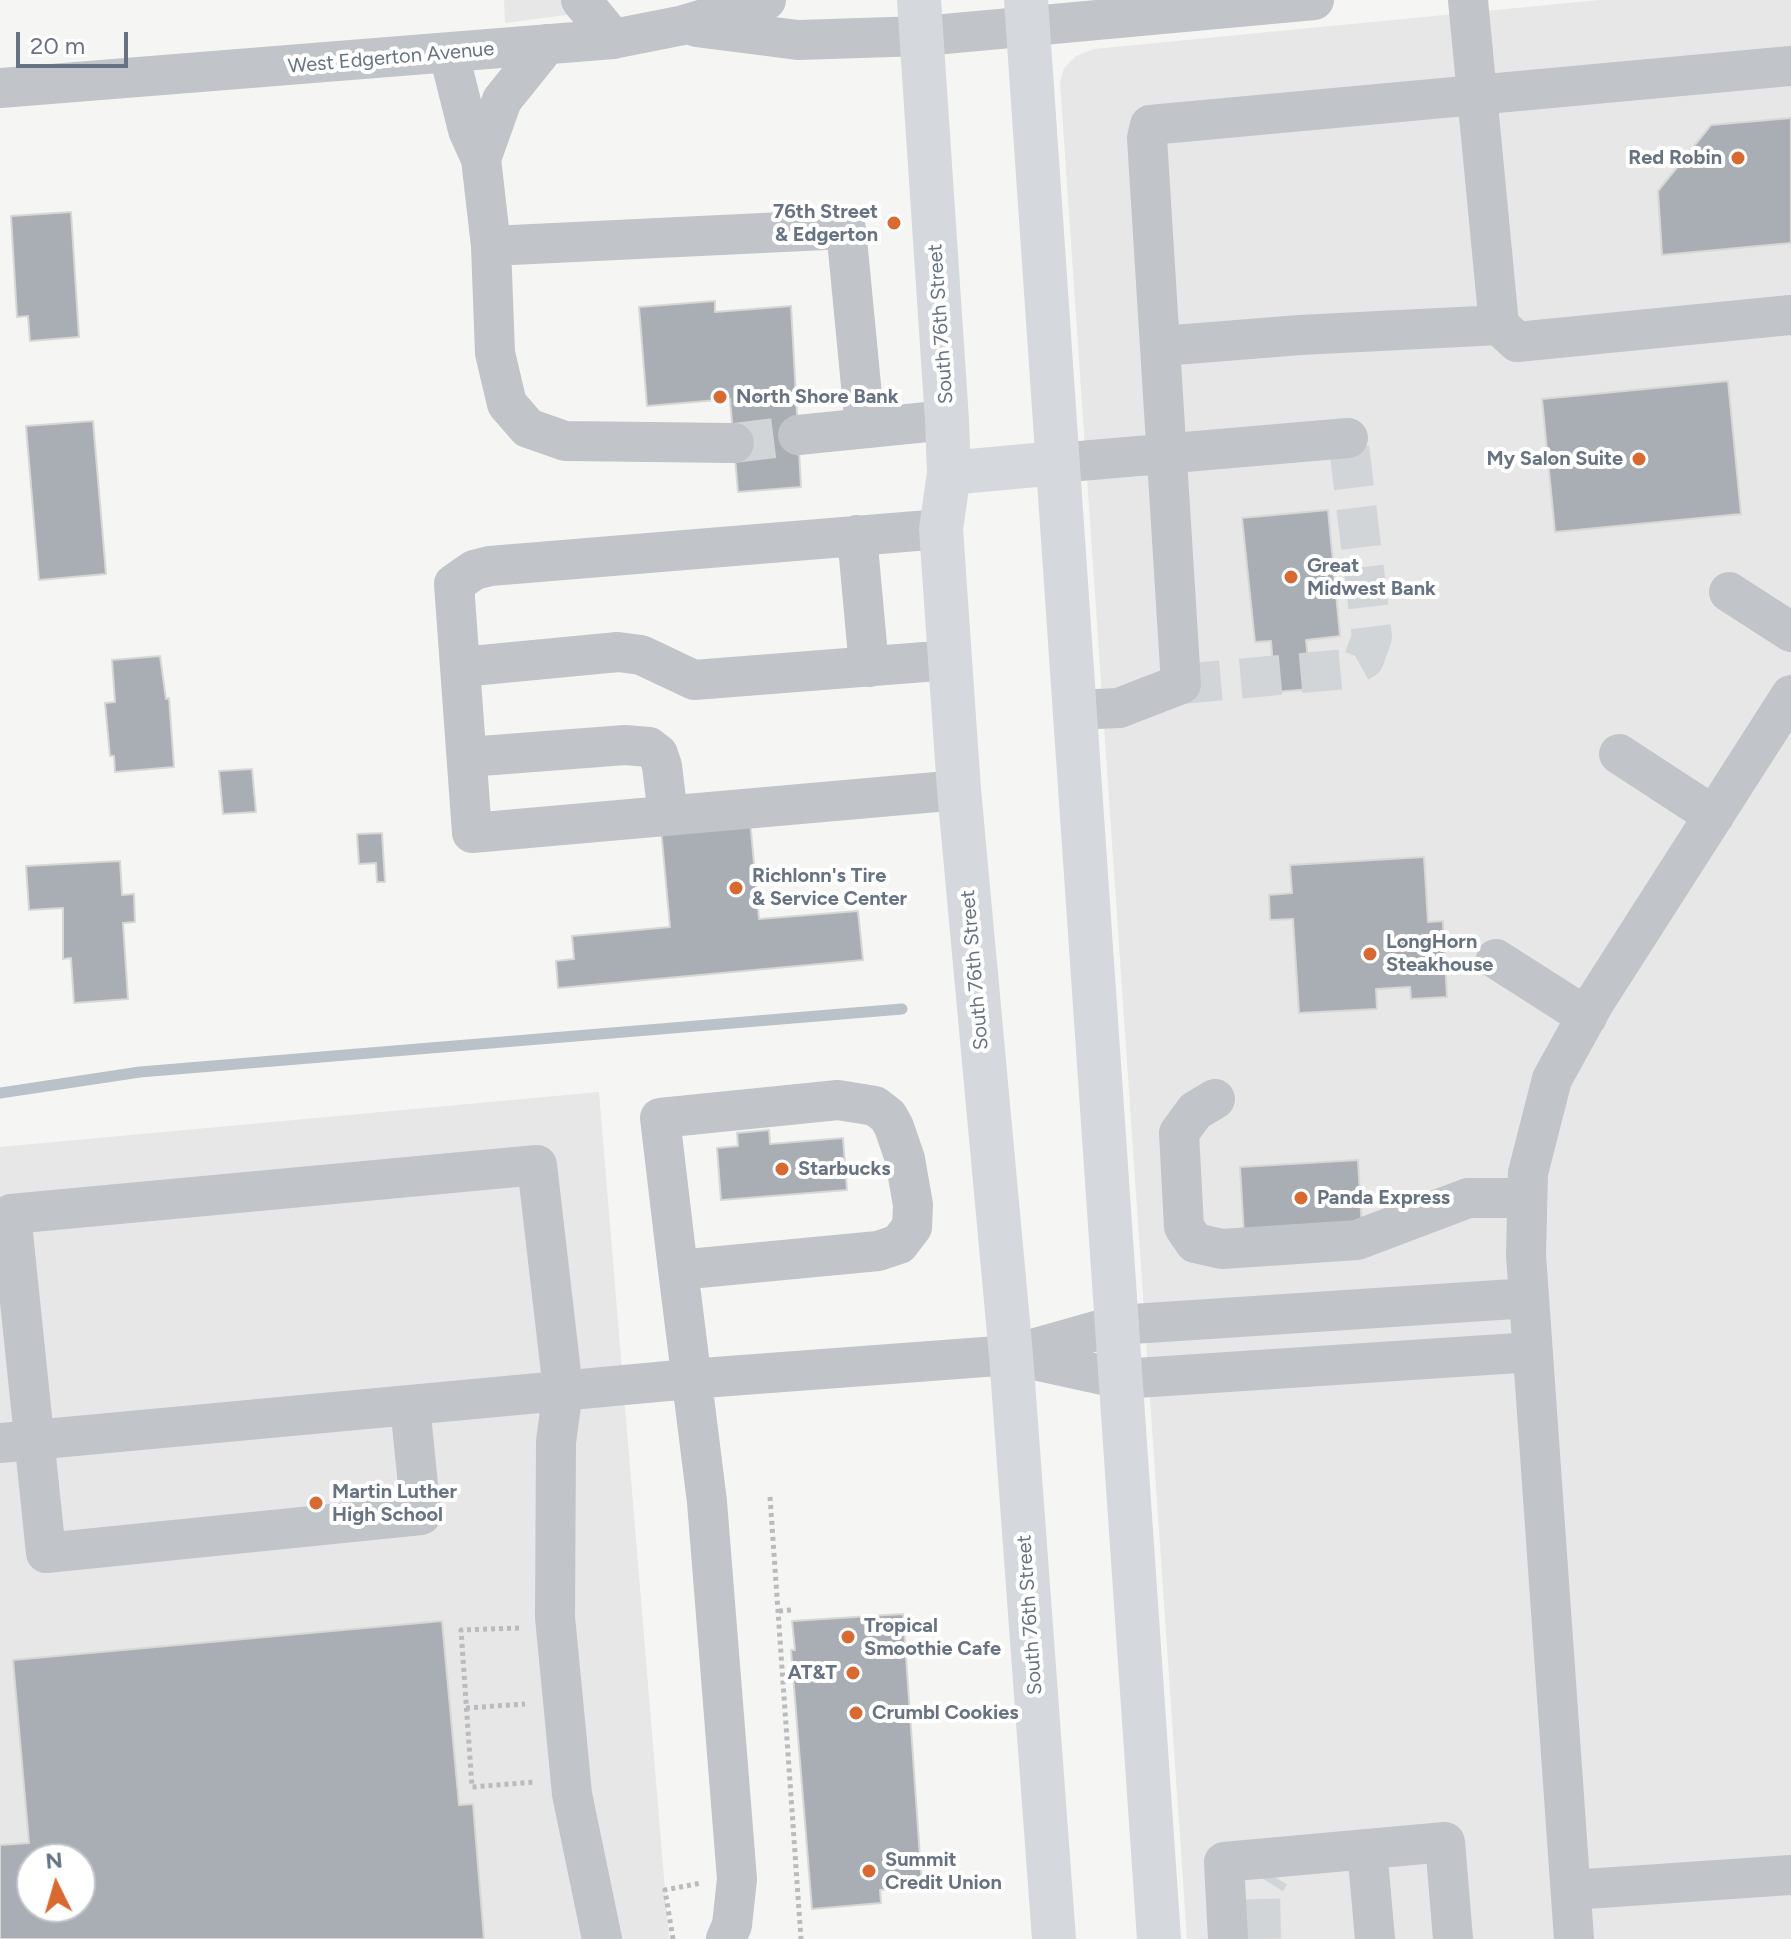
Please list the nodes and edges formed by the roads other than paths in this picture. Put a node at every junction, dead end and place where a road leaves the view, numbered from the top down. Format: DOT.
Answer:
graph roads {
  1 [pos="581,0"];
  2 [pos="766,0"];
  3 [pos="1314,0"];
  4 [pos="1468,0"];
  5 [pos="1027,14"];
  6 [pos="921,18"];
  7 [pos="684,25"];
  8 [pos="613,39"];
  9 [pos="547,44"];
  10 [pos="449,54"];
  11 [pos="1791,66"];
  12 [pos="0,88"];
  13 [pos="1477,96"];
  14 [pos="481,159"];
  15 [pos="491,246"];
  16 [pos="1791,315"];
  17 [pos="1499,325"];
  18 [pos="1162,346"];
  19 [pos="947,420"];
  20 [pos="865,427"];
  21 [pos="798,435"];
  22 [pos="1348,438"];
  23 [pos="734,443"];
  24 [pos="1165,454"];
  25 [pos="1057,463"];
  26 [pos="949,473"];
  27 [pos="941,529"];
  28 [pos="857,535"];
  29 [pos="1729,592"];
  30 [pos="1791,632"];
  31 [pos="950,660"];
  32 [pos="461,667"];
  33 [pos="869,667"];
  34 [pos="1791,695"];
  35 [pos="1074,710"];
  36 [pos="1619,754"];
  37 [pos="468,757"];
  38 [pos="959,790"];
  39 [pos="668,816"];
  40 [pos="1714,816"];
  41 [pos="1496,959"];
  42 [pos="1587,1017"];
  43 [pos="1215,1099"];
  44 [pos="1527,1198"];
  45 [pos="678,1270"];
  46 [pos="1529,1298"];
  47 [pos="1117,1325"];
  48 [pos="1533,1352"];
  49 [pos="1011,1355"];
  50 [pos="689,1379"];
  51 [pos="1121,1379"];
  52 [pos="563,1390"];
  53 [pos="410,1405"];
  54 [pos="18,1442"];
  55 [pos="1367,1849"];
  56 [pos="1791,1875"];
  57 [pos="1571,1890"];
  58 [pos="602,1939"];
  59 [pos="726,1939"];
  60 [pos="1054,1939"];
  61 [pos="1159,1939"];
  62 [pos="1228,1939"];
  63 [pos="1375,1939"];
  64 [pos="1453,1939"];
  65 [pos="1574,1939"];
  1 -- 8 [label="street"];
  2 -- 7 [label="street, West Edgerton Avenue"];
  3 -- 5 [label="street, West Edgerton Avenue"];
  4 -- 13 [label="street"];
  5 -- 6 [label="street, West Edgerton Avenue"];
  5 -- 25 [label="main road"];
  6 -- 7 [label="street, West Edgerton Avenue"];
  6 -- 19 [label="main road, South 76th Street"];
  7 -- 8 [label="street, West Edgerton Avenue"];
  8 -- 9 [label="street, West Edgerton Avenue"];
  9 -- 10 [label="street, West Edgerton Avenue"];
  9 -- 14 [label="street"];
  10 -- 12 [label="street, West Edgerton Avenue"];
  10 -- 14 [label="street"];
  11 -- 13 [label="street"];
  13 -- 17 [label="street"];
  13 -- 18 [label="street"];
  14 -- 15 [label="street"];
  15 -- 20 [label="street"];
  15 -- 23 [label="street"];
  16 -- 17 [label="street"];
  17 -- 18 [label="street"];
  18 -- 24 [label="street"];
  19 -- 20 [label="street"];
  19 -- 26 [label="main road, South 76th Street"];
  20 -- 21 [label="street"];
  22 -- 24 [label="street"];
  24 -- 25 [label="street"];
  24 -- 35 [label="street"];
  25 -- 26 [label="main road"];
  25 -- 35 [label="main road"];
  26 -- 27 [label="main road, South 76th Street"];
  27 -- 28 [label="street"];
  27 -- 31 [label="main road, South 76th Street"];
  28 -- 32 [label="street"];
  28 -- 33 [label="street"];
  29 -- 30 [label="street"];
  31 -- 33 [label="street"];
  31 -- 38 [label="main road, South 76th Street"];
  32 -- 33 [label="street"];
  32 -- 37 [label="street"];
  34 -- 40 [label="street"];
  35 -- 47 [label="main road"];
  36 -- 40 [label="street"];
  37 -- 39 [label="street"];
  37 -- 39 [label="street"];
  38 -- 39 [label="street"];
  38 -- 49 [label="main road, South 76th Street"];
  40 -- 42 [label="street"];
  41 -- 42 [label="street"];
  42 -- 44 [label="street"];
  43 -- 44 [label="street"];
  44 -- 46 [label="street"];
  45 -- 45 [label="street"];
  45 -- 50 [label="street"];
  46 -- 47 [label="street"];
  46 -- 48 [label="street"];
  47 -- 49 [label="street"];
  47 -- 51 [label="main road"];
  48 -- 51 [label="street"];
  48 -- 57 [label="street"];
  49 -- 50 [label="street"];
  49 -- 51 [label="street"];
  49 -- 60 [label="main road, South 76th Street"];
  50 -- 52 [label="street"];
  50 -- 59 [label="street"];
  51 -- 61 [label="main road"];
  52 -- 53 [label="street"];
  52 -- 54 [label="street"];
  52 -- 58 [label="street"];
  53 -- 54 [label="street"];
  53 -- 54 [label="street"];
  55 -- 62 [label="street"];
  55 -- 63 [label="street"];
  55 -- 64 [label="street"];
  56 -- 57 [label="street"];
  57 -- 65 [label="street"];
}
